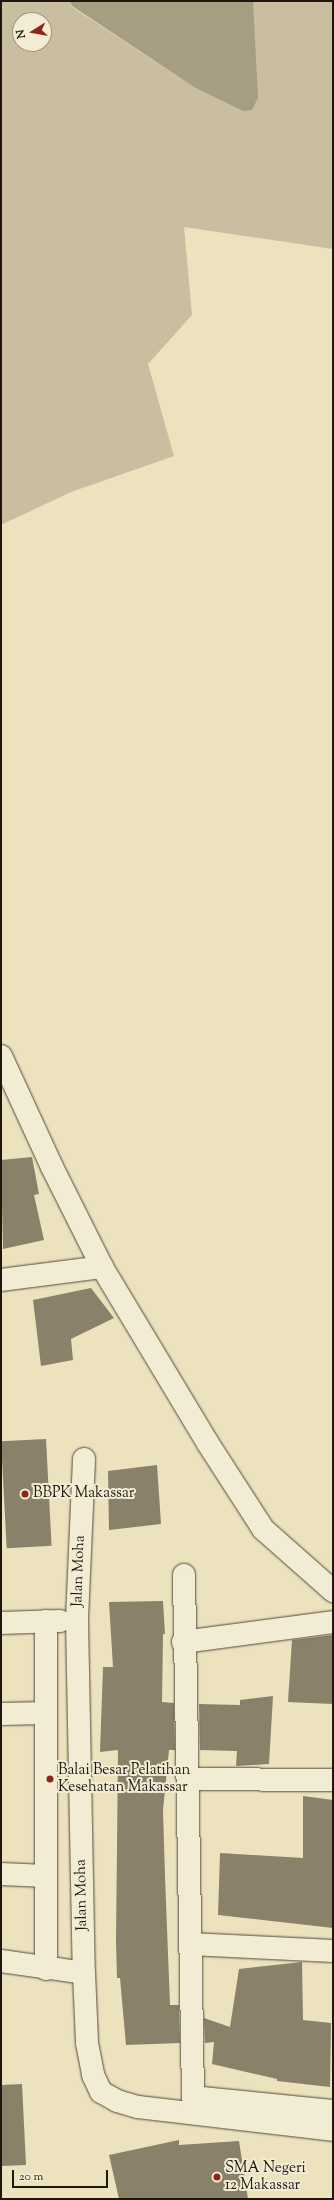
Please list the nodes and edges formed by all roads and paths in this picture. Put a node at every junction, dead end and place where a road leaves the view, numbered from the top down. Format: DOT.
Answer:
graph roads {
  1 [pos="1,1056"];
  2 [pos="102,1267"];
  3 [pos="1,1280"];
  4 [pos="84,1459"];
  5 [pos="184,1575"];
  6 [pos="333,1591"];
  7 [pos="77,1620"];
  8 [pos="46,1621"];
  9 [pos="333,1622"];
  10 [pos="1,1623"];
  11 [pos="183,1642"];
  12 [pos="46,1713"];
  13 [pos="1,1714"];
  14 [pos="188,1779"];
  15 [pos="333,1780"];
  16 [pos="1,1874"];
  17 [pos="46,1876"];
  18 [pos="190,1944"];
  19 [pos="333,1951"];
  20 [pos="1,1961"];
  21 [pos="46,1969"];
  22 [pos="84,1973"];
  23 [pos="333,2112"];
  24 [pos="333,2130"];
  1 -- 2 [label="street"];
  2 -- 3 [label="street"];
  2 -- 6 [label="street"];
  4 -- 7 [label="street, Jalan Moha"];
  5 -- 11 [label="street"];
  7 -- 8 [label="street"];
  7 -- 22 [label="street, Jalan Moha"];
  8 -- 10 [label="street"];
  8 -- 12 [label="street"];
  9 -- 11 [label="street"];
  11 -- 14 [label="street"];
  12 -- 13 [label="street"];
  12 -- 17 [label="street"];
  14 -- 15 [label="street"];
  14 -- 18 [label="street"];
  16 -- 17 [label="street"];
  17 -- 21 [label="street"];
  18 -- 19 [label="street"];
  18 -- 23 [label="street"];
  20 -- 21 [label="street"];
  21 -- 22 [label="street"];
  22 -- 24 [label="street, Jalan Moha"];
}
